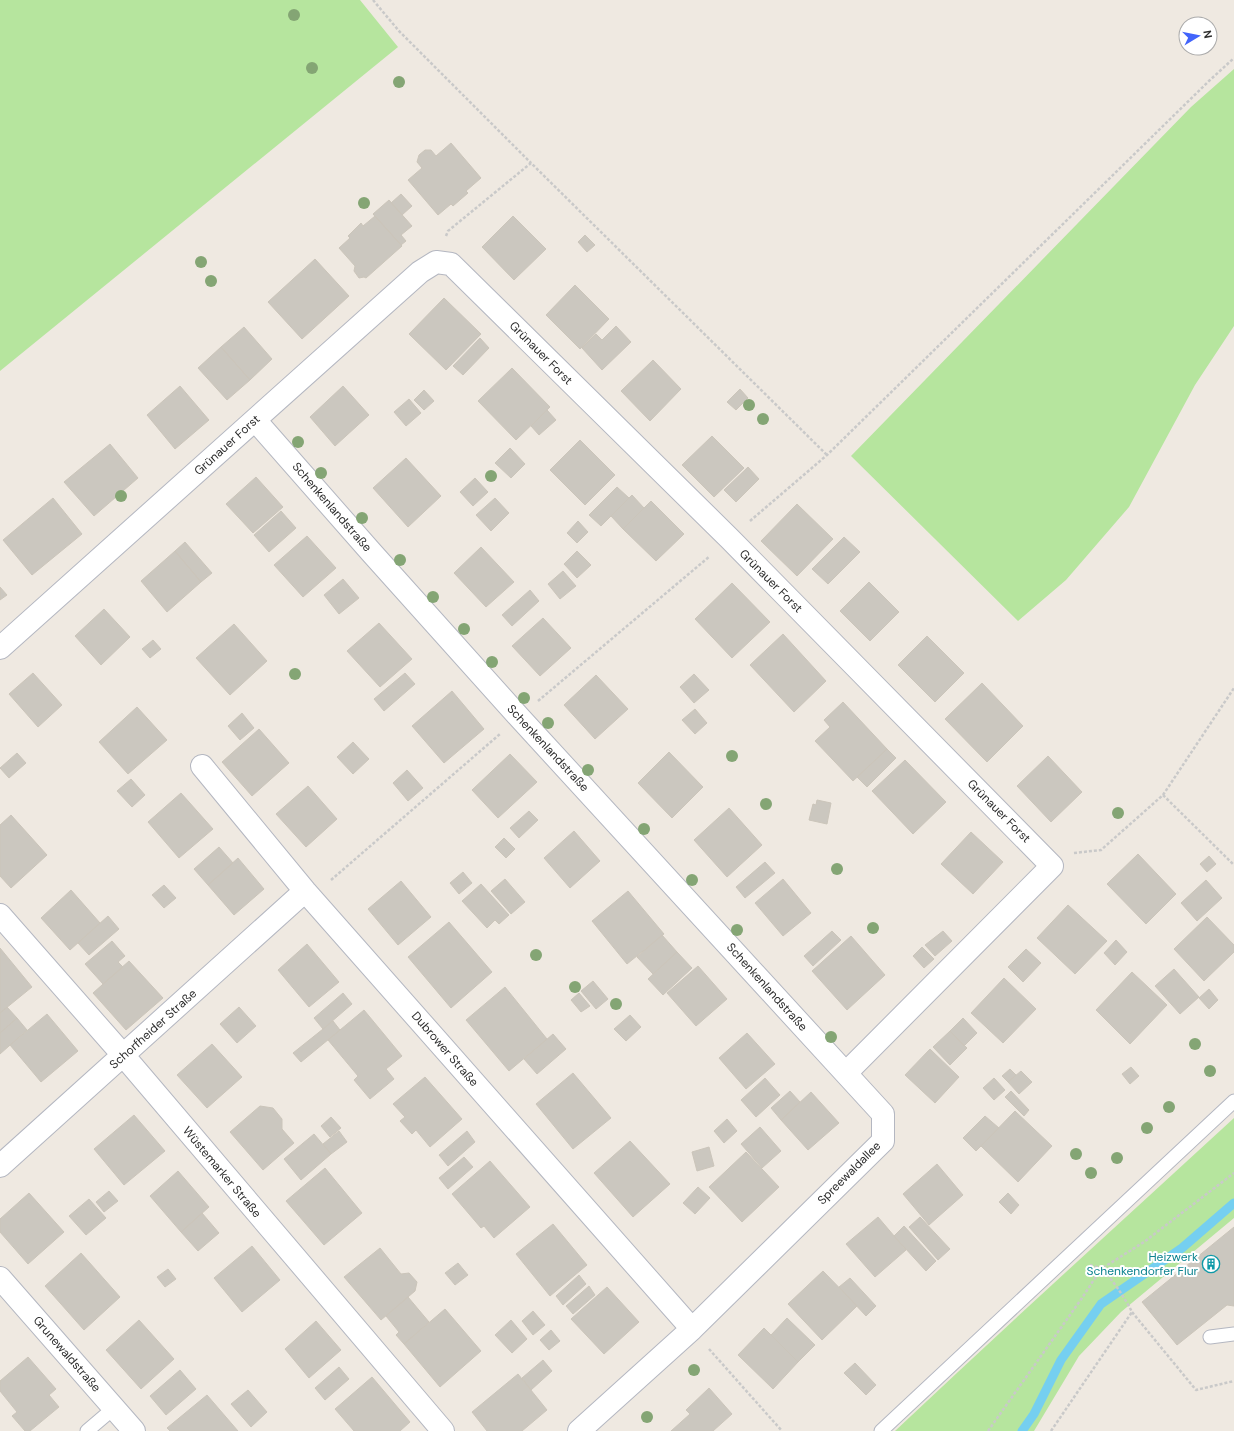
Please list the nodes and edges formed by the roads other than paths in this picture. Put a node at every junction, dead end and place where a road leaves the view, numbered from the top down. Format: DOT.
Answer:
graph roads {
  1 [pos="255,420"];
  2 [pos="0,648"];
  3 [pos="202,766"];
  4 [pos="305,891"];
  5 [pos="0,915"];
  6 [pos="123,1055"];
  7 [pos="846,1072"];
  8 [pos="1234,1101"];
  9 [pos="0,1166"];
  10 [pos="0,1278"];
  11 [pos="692,1329"];
  12 [pos="1234,1334"];
  13 [pos="1210,1337"];
  14 [pos="114,1408"];
  15 [pos="87,1431"];
  16 [pos="134,1431"];
  17 [pos="443,1431"];
  18 [pos="579,1431"];
  19 [pos="881,1431"];
  1 -- 2 [label="street, Grünauer Forst"];
  1 -- 7 [label="street, Schenkenlandstraße"];
  1 -- 7 [label="street, Grünauer Forst"];
  3 -- 4 [label="street, Dubrower Straße"];
  4 -- 6 [label="street, Schorfheider Straße"];
  4 -- 11 [label="street, Dubrower Straße"];
  5 -- 6 [label="street, Wüstemarker Straße"];
  6 -- 9 [label="street, Schorfheider Straße"];
  6 -- 17 [label="street, Wüstemarker Straße"];
  7 -- 11 [label="street, Spreewaldallee"];
  8 -- 19 [label="lane"];
  10 -- 14 [label="street, Grunewaldstraße"];
  11 -- 18 [label="street, Spreewaldallee"];
  12 -- 13 [label="lane"];
  14 -- 15 [label="lane"];
  14 -- 16 [label="street, Grunewaldstraße"];
}
